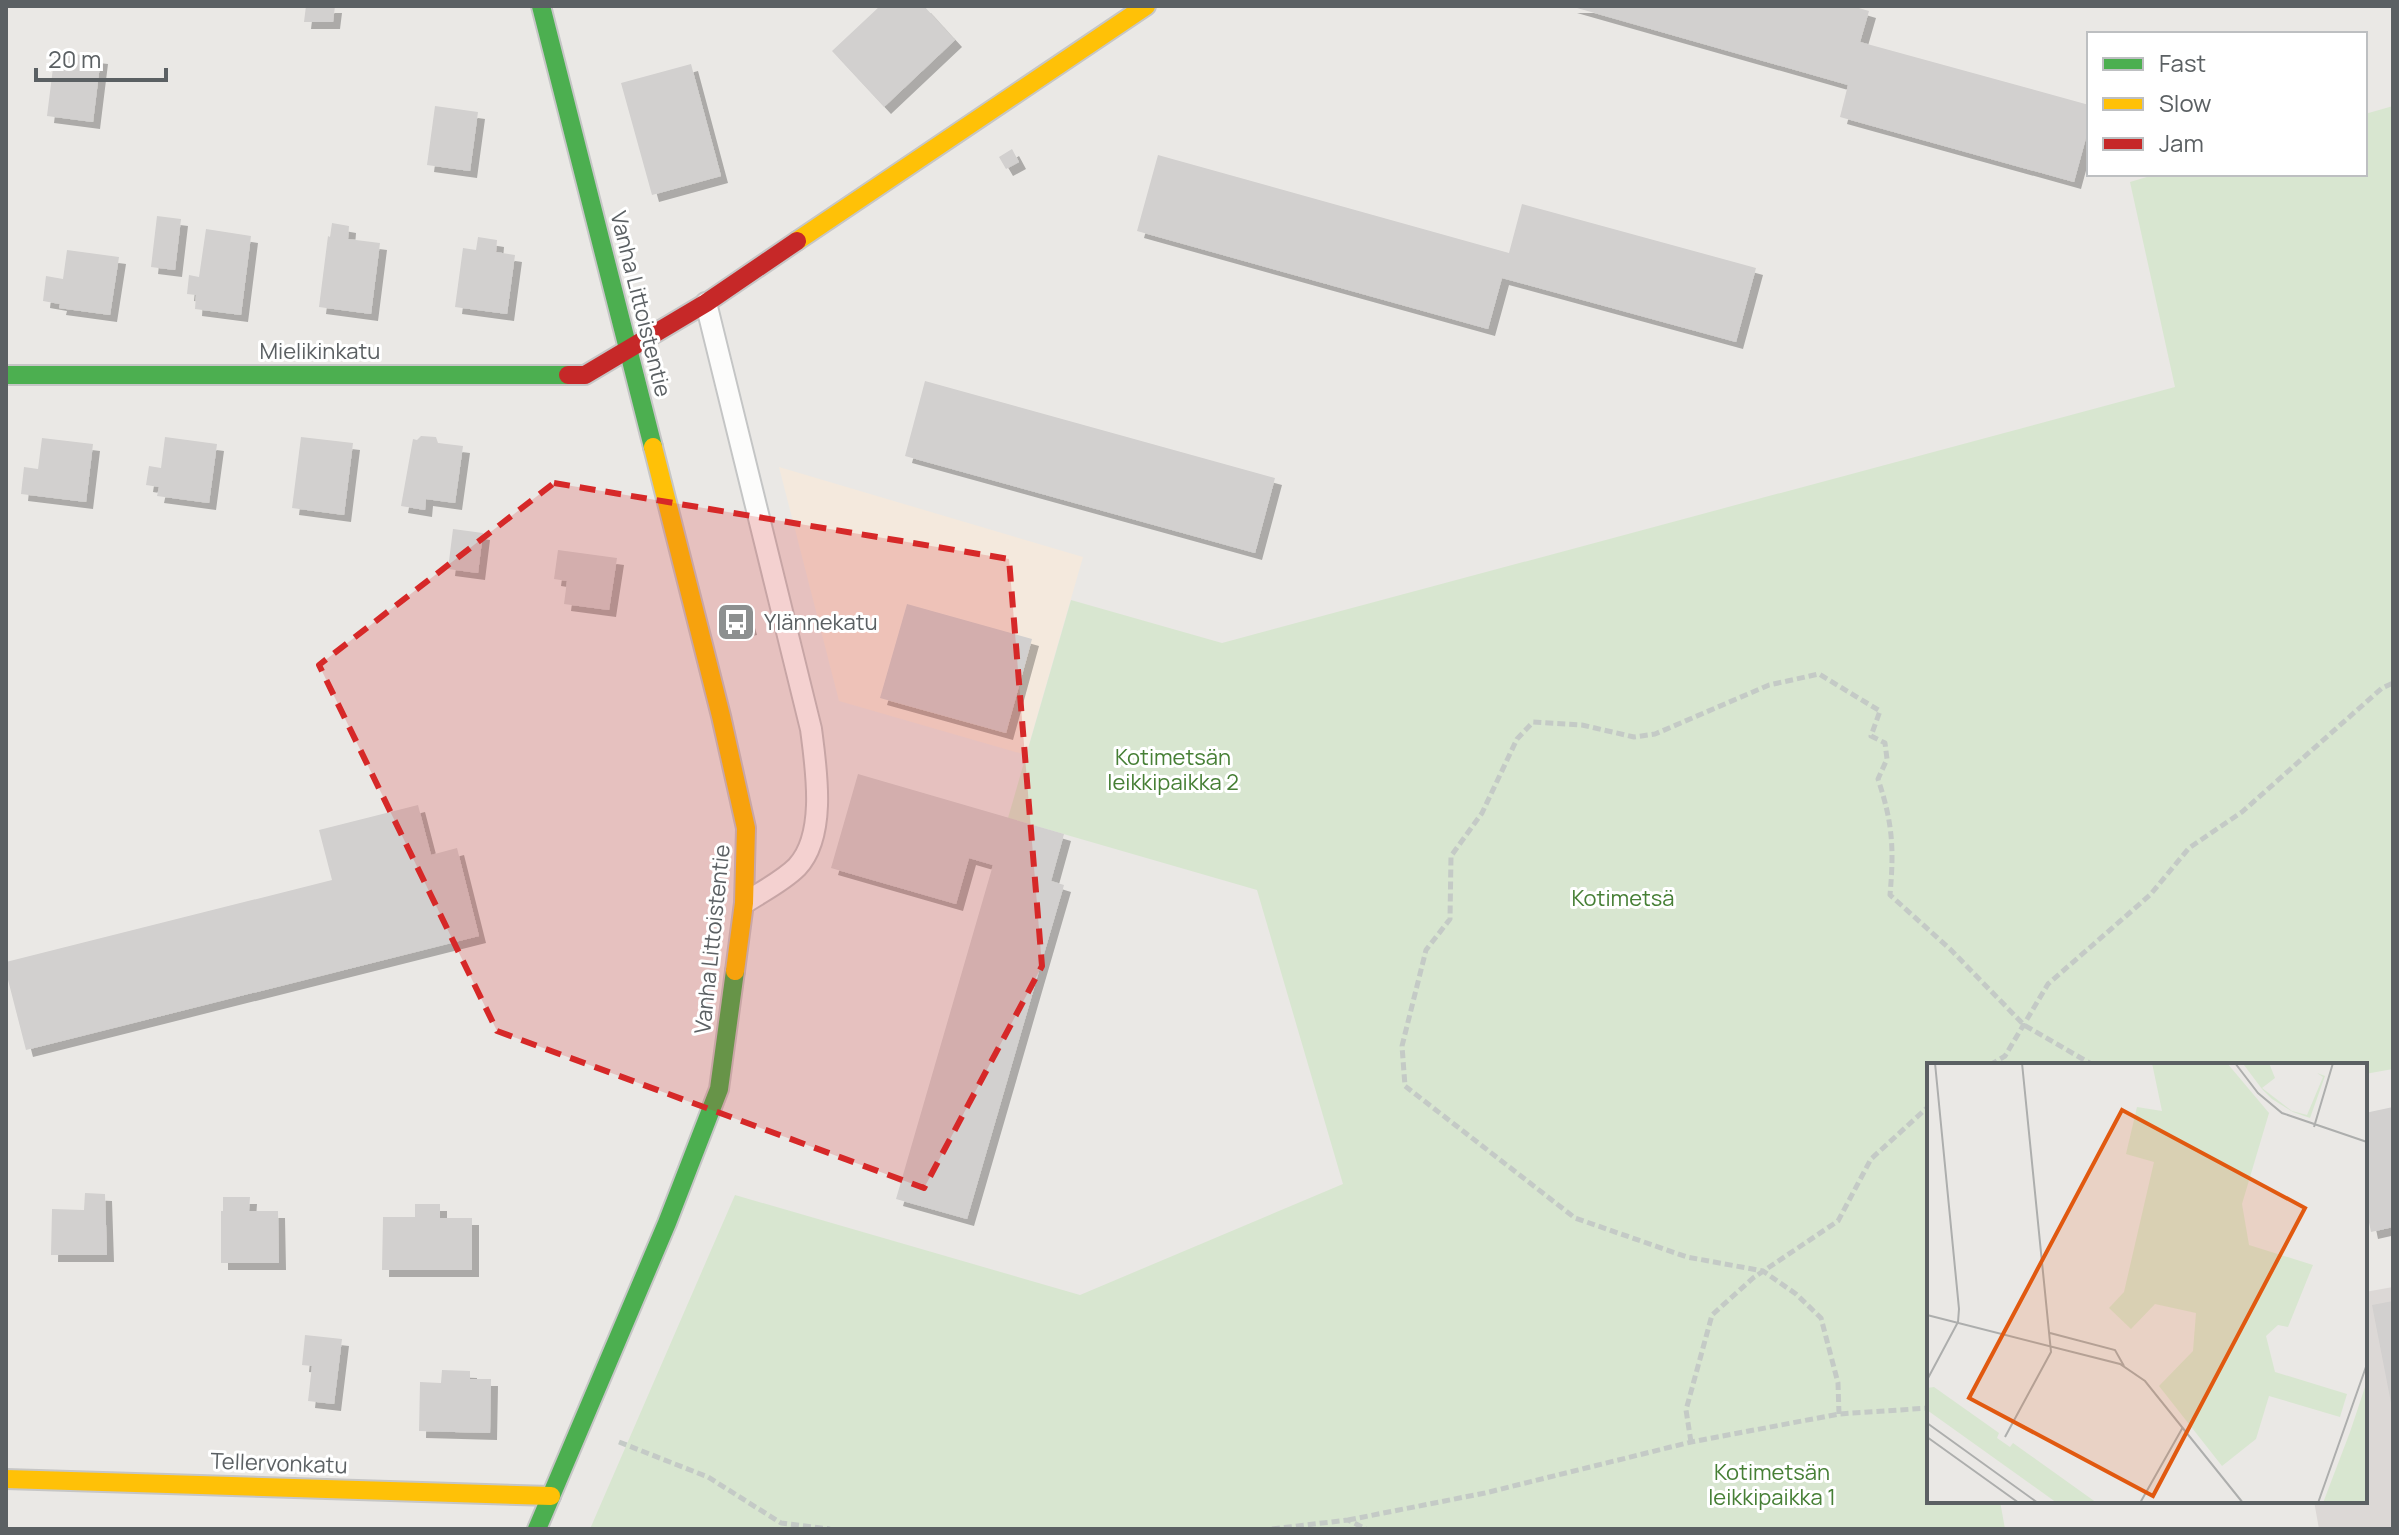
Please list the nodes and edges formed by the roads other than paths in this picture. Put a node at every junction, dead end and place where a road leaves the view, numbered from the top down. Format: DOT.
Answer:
graph roads {
  1 [pos="541,6"];
  2 [pos="1146,6"];
  3 [pos="706,303"];
  4 [pos="626,350"];
  5 [pos="6,375"];
  6 [pos="744,903"];
  7 [pos="6,1479"];
  8 [pos="551,1496"];
  9 [pos="537,1529"];
  1 -- 4 [label="street, Vanha Littoistentie"];
  2 -- 3 [label="street"];
  3 -- 4 [label="street"];
  3 -- 6 [label="lane"];
  4 -- 5 [label="street, Mielikinkatu"];
  4 -- 6 [label="street, Vanha Littoistentie"];
  6 -- 8 [label="street, Vanha Littoistentie"];
  7 -- 8 [label="street, Tellervonkatu"];
  8 -- 9 [label="street, Vanha Littoistentie"];
}
